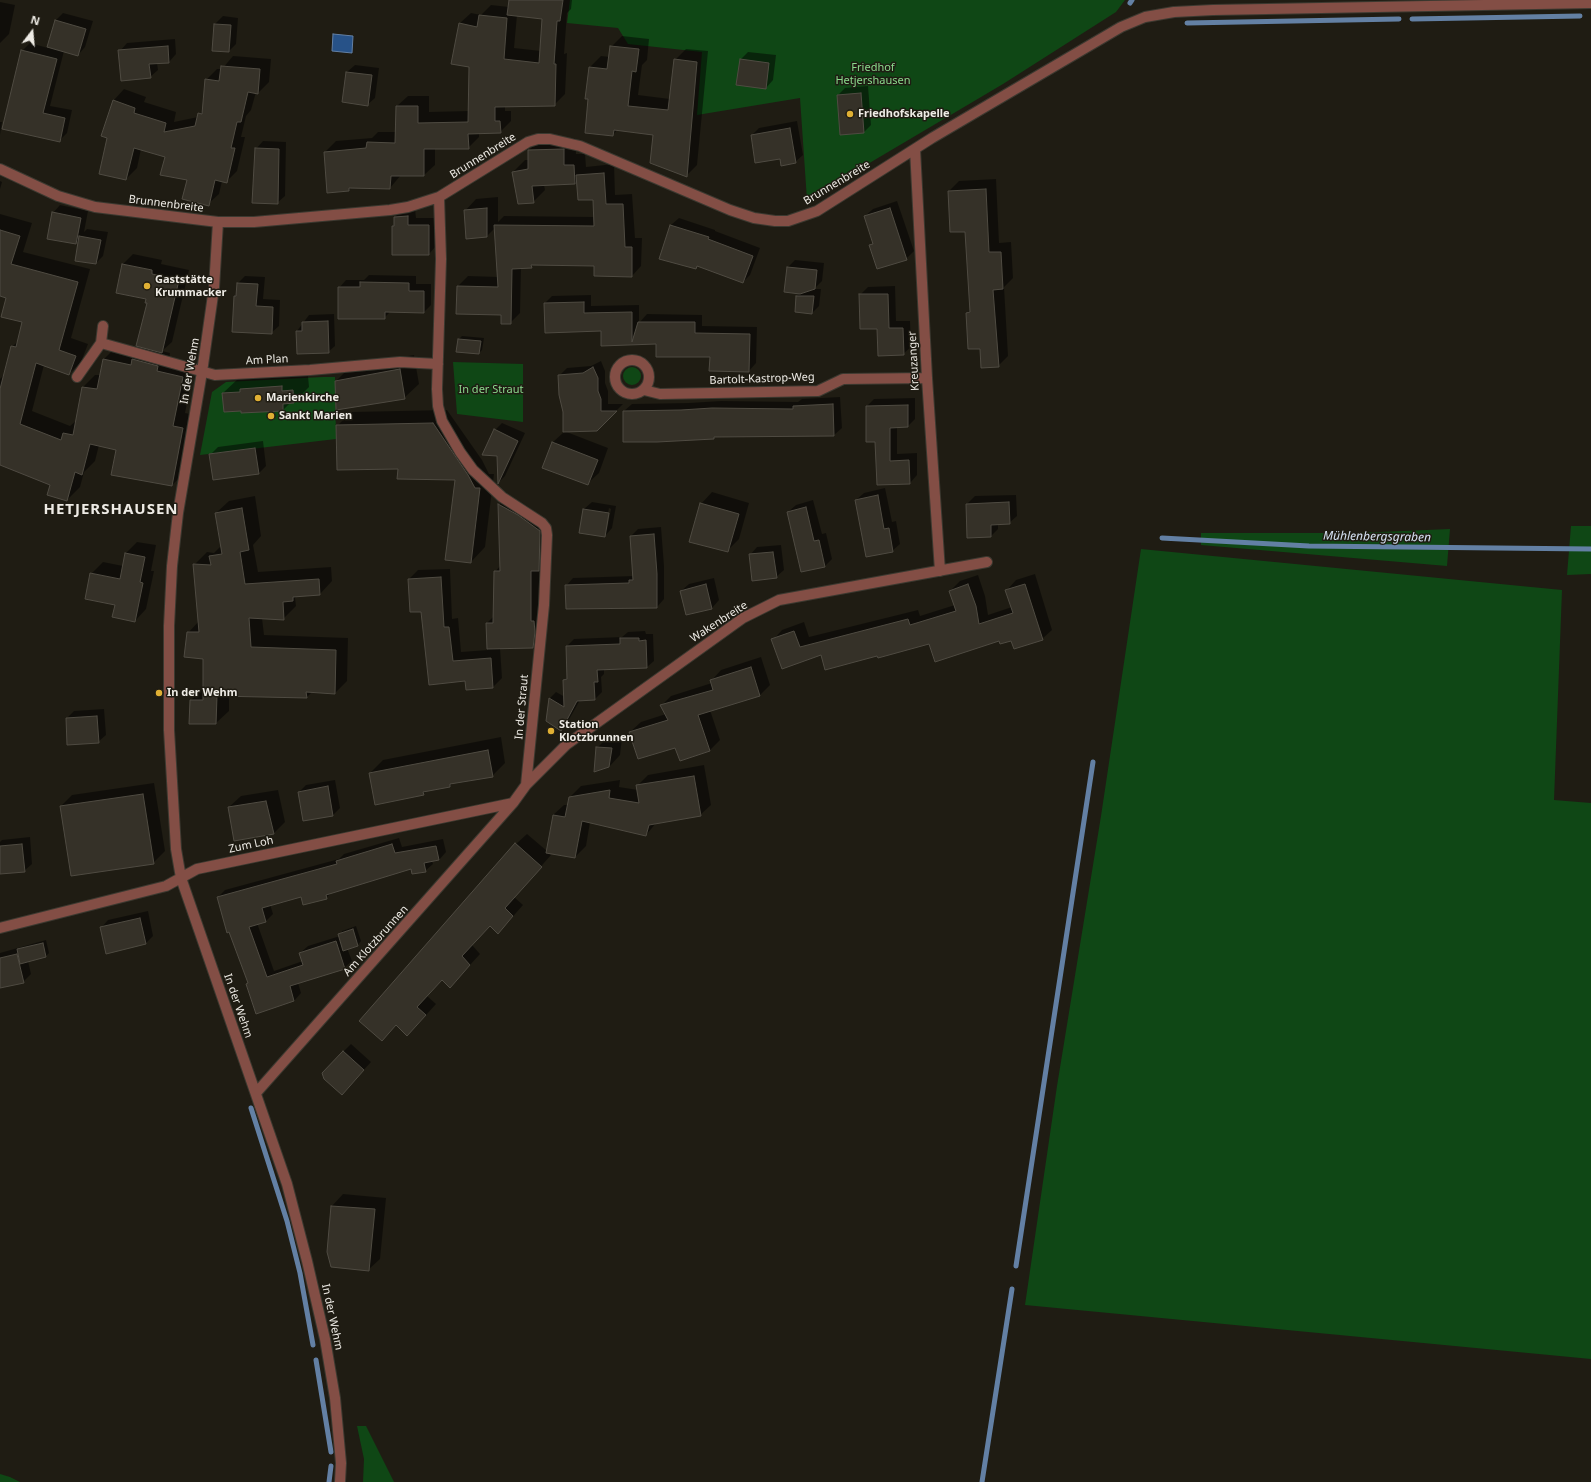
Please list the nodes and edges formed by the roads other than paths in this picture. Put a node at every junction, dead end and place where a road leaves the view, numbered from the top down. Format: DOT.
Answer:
graph roads {
  1 [pos="1591,3"];
  2 [pos="915,149"];
  3 [pos="0,169"];
  4 [pos="439,197"];
  5 [pos="218,222"];
  6 [pos="103,326"];
  7 [pos="101,343"];
  8 [pos="438,364"];
  9 [pos="202,372"];
  10 [pos="77,378"];
  11 [pos="927,378"];
  12 [pos="644,390"];
  13 [pos="987,562"];
  14 [pos="940,571"];
  15 [pos="526,785"];
  16 [pos="514,804"];
  17 [pos="181,878"];
  18 [pos="0,928"];
  19 [pos="256,1093"];
  20 [pos="340,1482"];
  1 -- 2 [label="street, Brunnenbreite"];
  2 -- 4 [label="street, Brunnenbreite"];
  2 -- 11 [label="street, Kreuzanger"];
  3 -- 5 [label="street, Brunnenbreite"];
  4 -- 5 [label="street, Brunnenbreite"];
  4 -- 8 [label="street, In der Straut"];
  5 -- 9 [label="street, In der Wehm"];
  6 -- 7 [label="street"];
  7 -- 9 [label="street, Am Plan"];
  7 -- 10 [label="street"];
  8 -- 9 [label="street, Am Plan"];
  8 -- 15 [label="street, In der Straut"];
  9 -- 17 [label="street, In der Wehm"];
  11 -- 12 [label="street, Bartolt-Kastrop-Weg"];
  11 -- 14 [label="street, Kreuzanger"];
  13 -- 14 [label="street, Wakenbreite"];
  14 -- 15 [label="street, Wakenbreite"];
  15 -- 16 [label="street, Wakenbreite"];
  16 -- 17 [label="street, Zum Loh"];
  16 -- 19 [label="street, Am Klotzbrunnen"];
  17 -- 18 [label="street, Zum Loh"];
  17 -- 19 [label="street, In der Wehm"];
  19 -- 20 [label="street, In der Wehm"];
}
